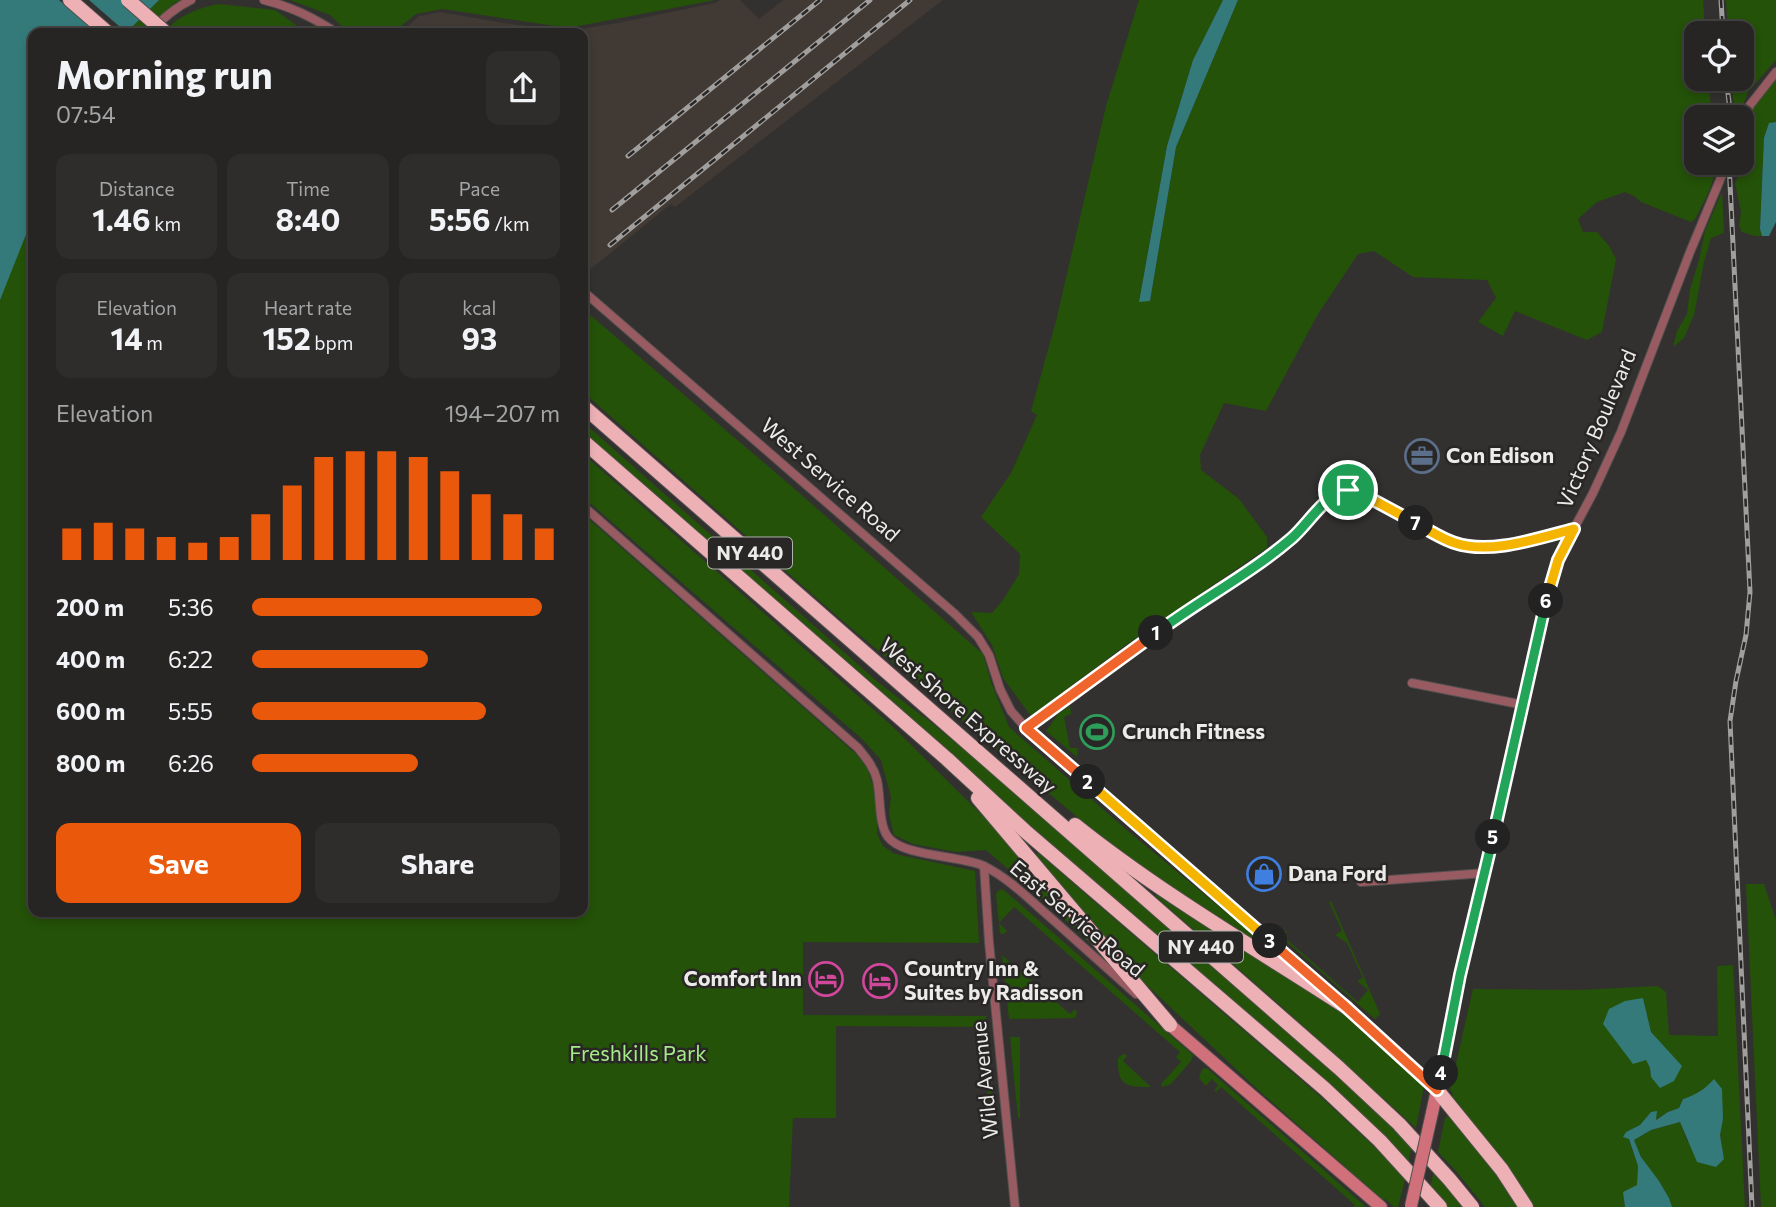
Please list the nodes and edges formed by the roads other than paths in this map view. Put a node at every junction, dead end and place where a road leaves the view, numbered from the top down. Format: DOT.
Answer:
graph roads {
  1 [pos="71,0"];
  2 [pos="128,0"];
  3 [pos="191,0"];
  4 [pos="264,0"];
  5 [pos="102,28"];
  6 [pos="154,28"];
  7 [pos="160,28"];
  8 [pos="329,28"];
  9 [pos="1776,72"];
  10 [pos="1751,105"];
  11 [pos="1722,175"];
  12 [pos="588,294"];
  13 [pos="588,410"];
  14 [pos="588,444"];
  15 [pos="588,510"];
  16 [pos="1574,529"];
  17 [pos="1412,683"];
  18 [pos="918,700"];
  19 [pos="1524,705"];
  20 [pos="1023,725"];
  21 [pos="947,759"];
  22 [pos="984,866"];
  23 [pos="1485,873"];
  24 [pos="1360,882"];
  25 [pos="1346,1007"];
  26 [pos="1170,1024"];
  27 [pos="1437,1090"];
  28 [pos="1411,1206"];
  29 [pos="1015,1207"];
  30 [pos="1381,1207"];
  31 [pos="1440,1207"];
  32 [pos="1472,1207"];
  33 [pos="1526,1207"];
  1 -- 5 [label="highway"];
  2 -- 7 [label="highway, bridge"];
  3 -- 6 [label="street"];
  4 -- 8 [label="street"];
  9 -- 10 [label="street"];
  11 -- 16 [label="street, Victory Boulevard"];
  12 -- 20 [label="street, West Service Road"];
  13 -- 18 [label="highway, West Shore Expressway / NY 440"];
  14 -- 21 [label="highway, NY 440"];
  15 -- 22 [label="street, East Service Road"];
  16 -- 19 [label="street, Victory Boulevard"];
  16 -- 20 [label="street"];
  17 -- 19 [label="street"];
  18 -- 25 [label="highway"];
  18 -- 32 [label="highway, West Shore Expressway / NY 440"];
  19 -- 23 [label="street, Victory Boulevard"];
  20 -- 25 [label="street, West Service Road"];
  21 -- 26 [label="highway"];
  21 -- 31 [label="highway, NY 440"];
  22 -- 26 [label="street, East Service Road"];
  22 -- 29 [label="street, Wild Avenue"];
  23 -- 24 [label="street"];
  23 -- 27 [label="street, Victory Boulevard"];
  25 -- 27 [label="main road, West Service Road"];
  26 -- 30 [label="main road, East Service Road"];
  27 -- 28 [label="main road, Victory Boulevard, bridge"];
  27 -- 33 [label="highway"];
}
